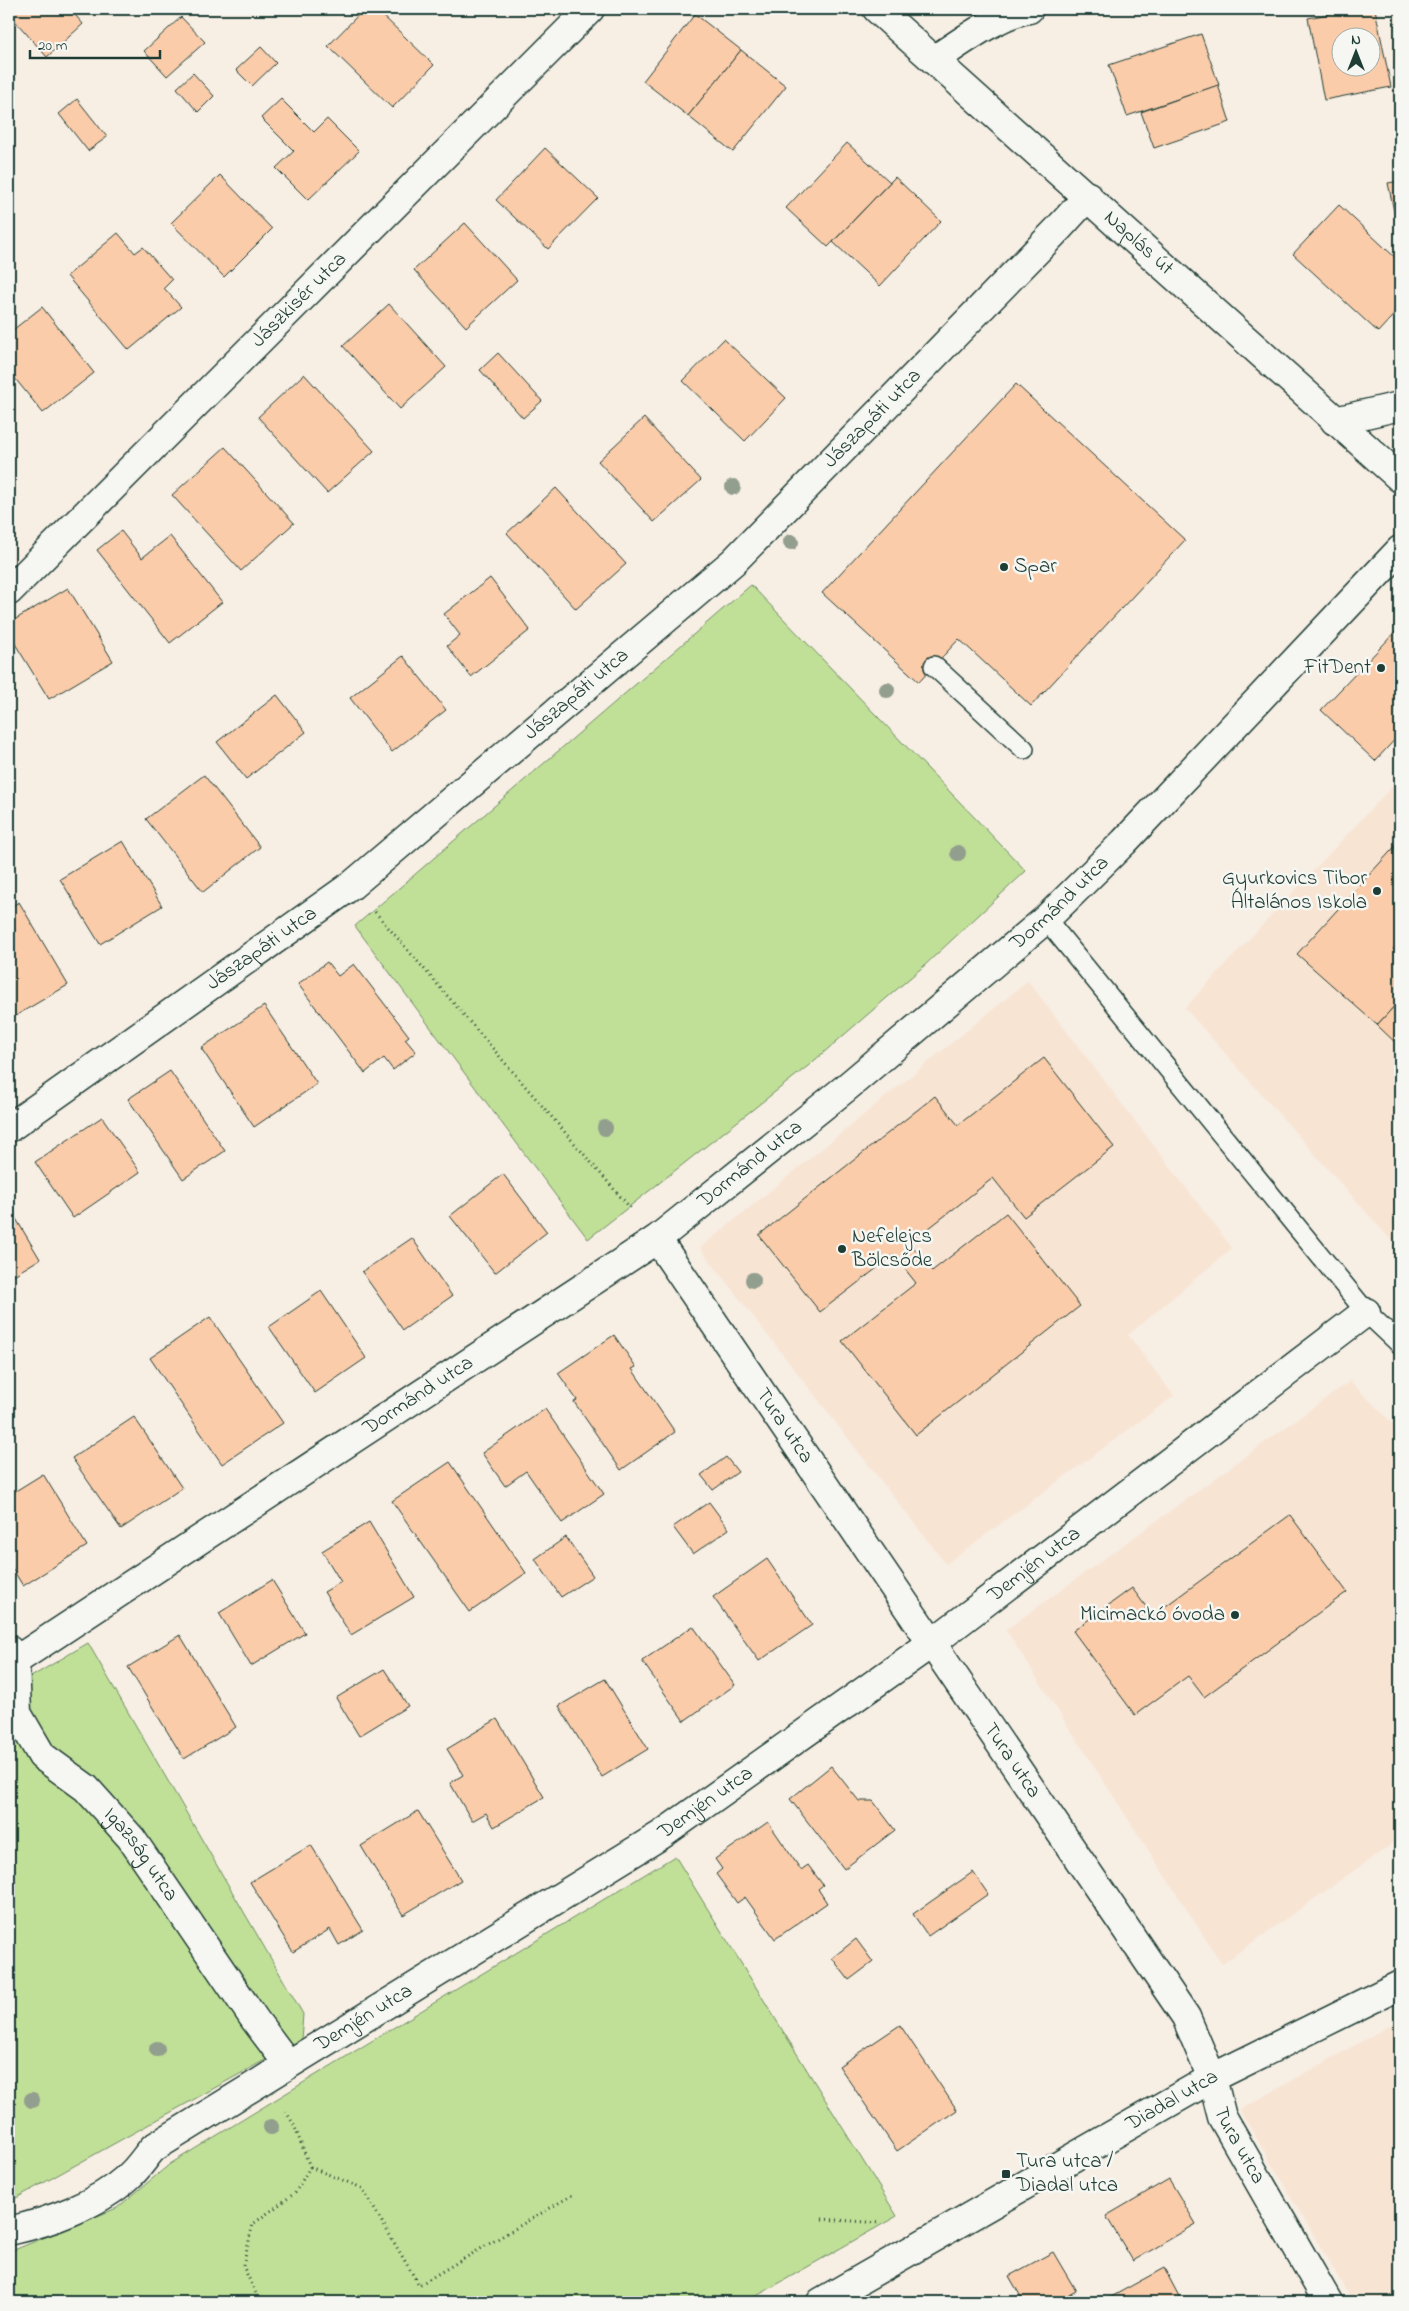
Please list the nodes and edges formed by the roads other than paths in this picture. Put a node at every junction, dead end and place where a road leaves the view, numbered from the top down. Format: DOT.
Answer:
graph roads {
  1 [pos="590,9"];
  2 [pos="877,9"];
  3 [pos="1029,9"];
  4 [pos="934,60"];
  5 [pos="1088,196"];
  6 [pos="1400,406"];
  7 [pos="1335,421"];
  8 [pos="1400,478"];
  9 [pos="1400,550"];
  10 [pos="9,591"];
  11 [pos="934,666"];
  12 [pos="1024,749"];
  13 [pos="1046,919"];
  14 [pos="9,1128"];
  15 [pos="657,1239"];
  16 [pos="1366,1312"];
  17 [pos="1400,1344"];
  18 [pos="932,1643"];
  19 [pos="11,1658"];
  20 [pos="1400,1985"];
  21 [pos="288,2064"];
  22 [pos="1212,2078"];
  23 [pos="9,2231"];
  24 [pos="821,2302"];
  25 [pos="1328,2302"];
  1 -- 10 [label="street, Jászkisér utca"];
  2 -- 4 [label="street, Naplás út"];
  3 -- 4 [label="street"];
  4 -- 5 [label="street, Naplás út"];
  5 -- 7 [label="street, Naplás út"];
  5 -- 14 [label="street, Jászapáti utca"];
  6 -- 7 [label="street"];
  7 -- 8 [label="street, Naplás út"];
  9 -- 13 [label="street, Dormánd utca"];
  11 -- 12 [label="lane"];
  13 -- 15 [label="street, Dormánd utca"];
  13 -- 16 [label="lane"];
  15 -- 18 [label="street, Tura utca"];
  15 -- 19 [label="street, Dormánd utca"];
  16 -- 17 [label="lane"];
  16 -- 18 [label="street, Demjén utca"];
  18 -- 21 [label="street, Demjén utca"];
  18 -- 22 [label="street, Tura utca"];
  19 -- 21 [label="street, Igazság utca"];
  20 -- 22 [label="street, Diadal utca"];
  21 -- 23 [label="street, Demjén utca"];
  22 -- 24 [label="street, Diadal utca"];
  22 -- 25 [label="street, Tura utca"];
}
